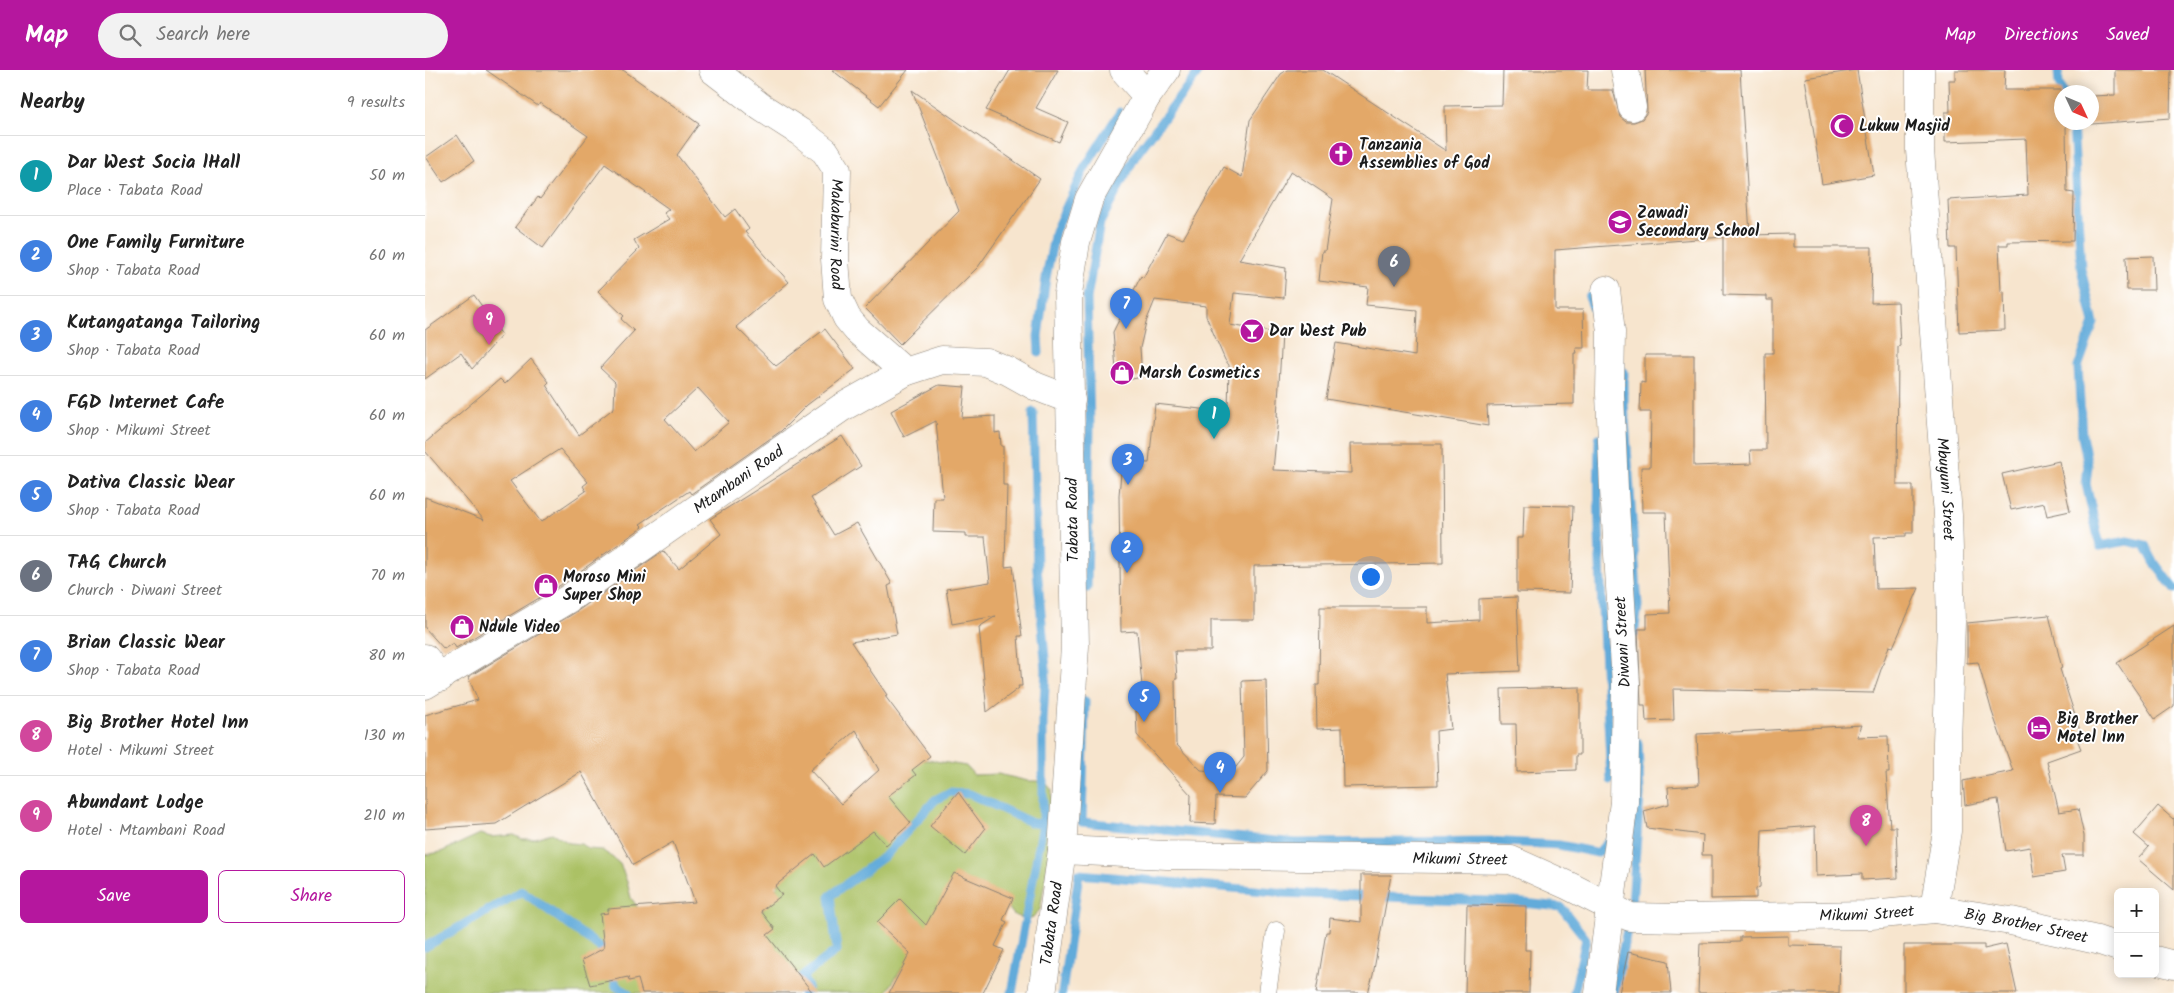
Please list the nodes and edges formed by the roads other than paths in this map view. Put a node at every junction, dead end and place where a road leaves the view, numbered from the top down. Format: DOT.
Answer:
graph roads {
  1 [pos="713,70"];
  2 [pos="1124,70"];
  3 [pos="1166,70"];
  4 [pos="1625,70"];
  5 [pos="1920,70"];
  6 [pos="1147,96"];
  7 [pos="1632,107"];
  8 [pos="1607,290"];
  9 [pos="905,372"];
  10 [pos="1071,400"];
  11 [pos="430,674"];
  12 [pos="1062,850"];
  13 [pos="1611,908"];
  14 [pos="1934,909"];
  15 [pos="1276,932"];
  16 [pos="2114,946"];
  17 [pos="2159,961"];
  18 [pos="2174,965"];
  19 [pos="1042,993"];
  20 [pos="1267,993"];
  21 [pos="1599,993"];
  1 -- 9 [label="street, Makaburini Road"];
  2 -- 6 [label="street"];
  3 -- 6 [label="street, Tabata Road"];
  4 -- 7 [label="street"];
  5 -- 14 [label="street, Mbuyuni Street"];
  6 -- 10 [label="street, Tabata Road"];
  8 -- 13 [label="street, Diwani Street"];
  9 -- 10 [label="street, Mtambani Road"];
  9 -- 11 [label="street, Mtambani Road"];
  10 -- 12 [label="street, Tabata Road"];
  12 -- 13 [label="street, Mikumi Street"];
  12 -- 19 [label="street, Tabata Road"];
  13 -- 14 [label="street, Mikumi Street"];
  13 -- 21 [label="street, Diwani Street"];
  14 -- 16 [label="street, Big Brother Street"];
  15 -- 20 [label="lane"];
  17 -- 18 [label="street"];
}
